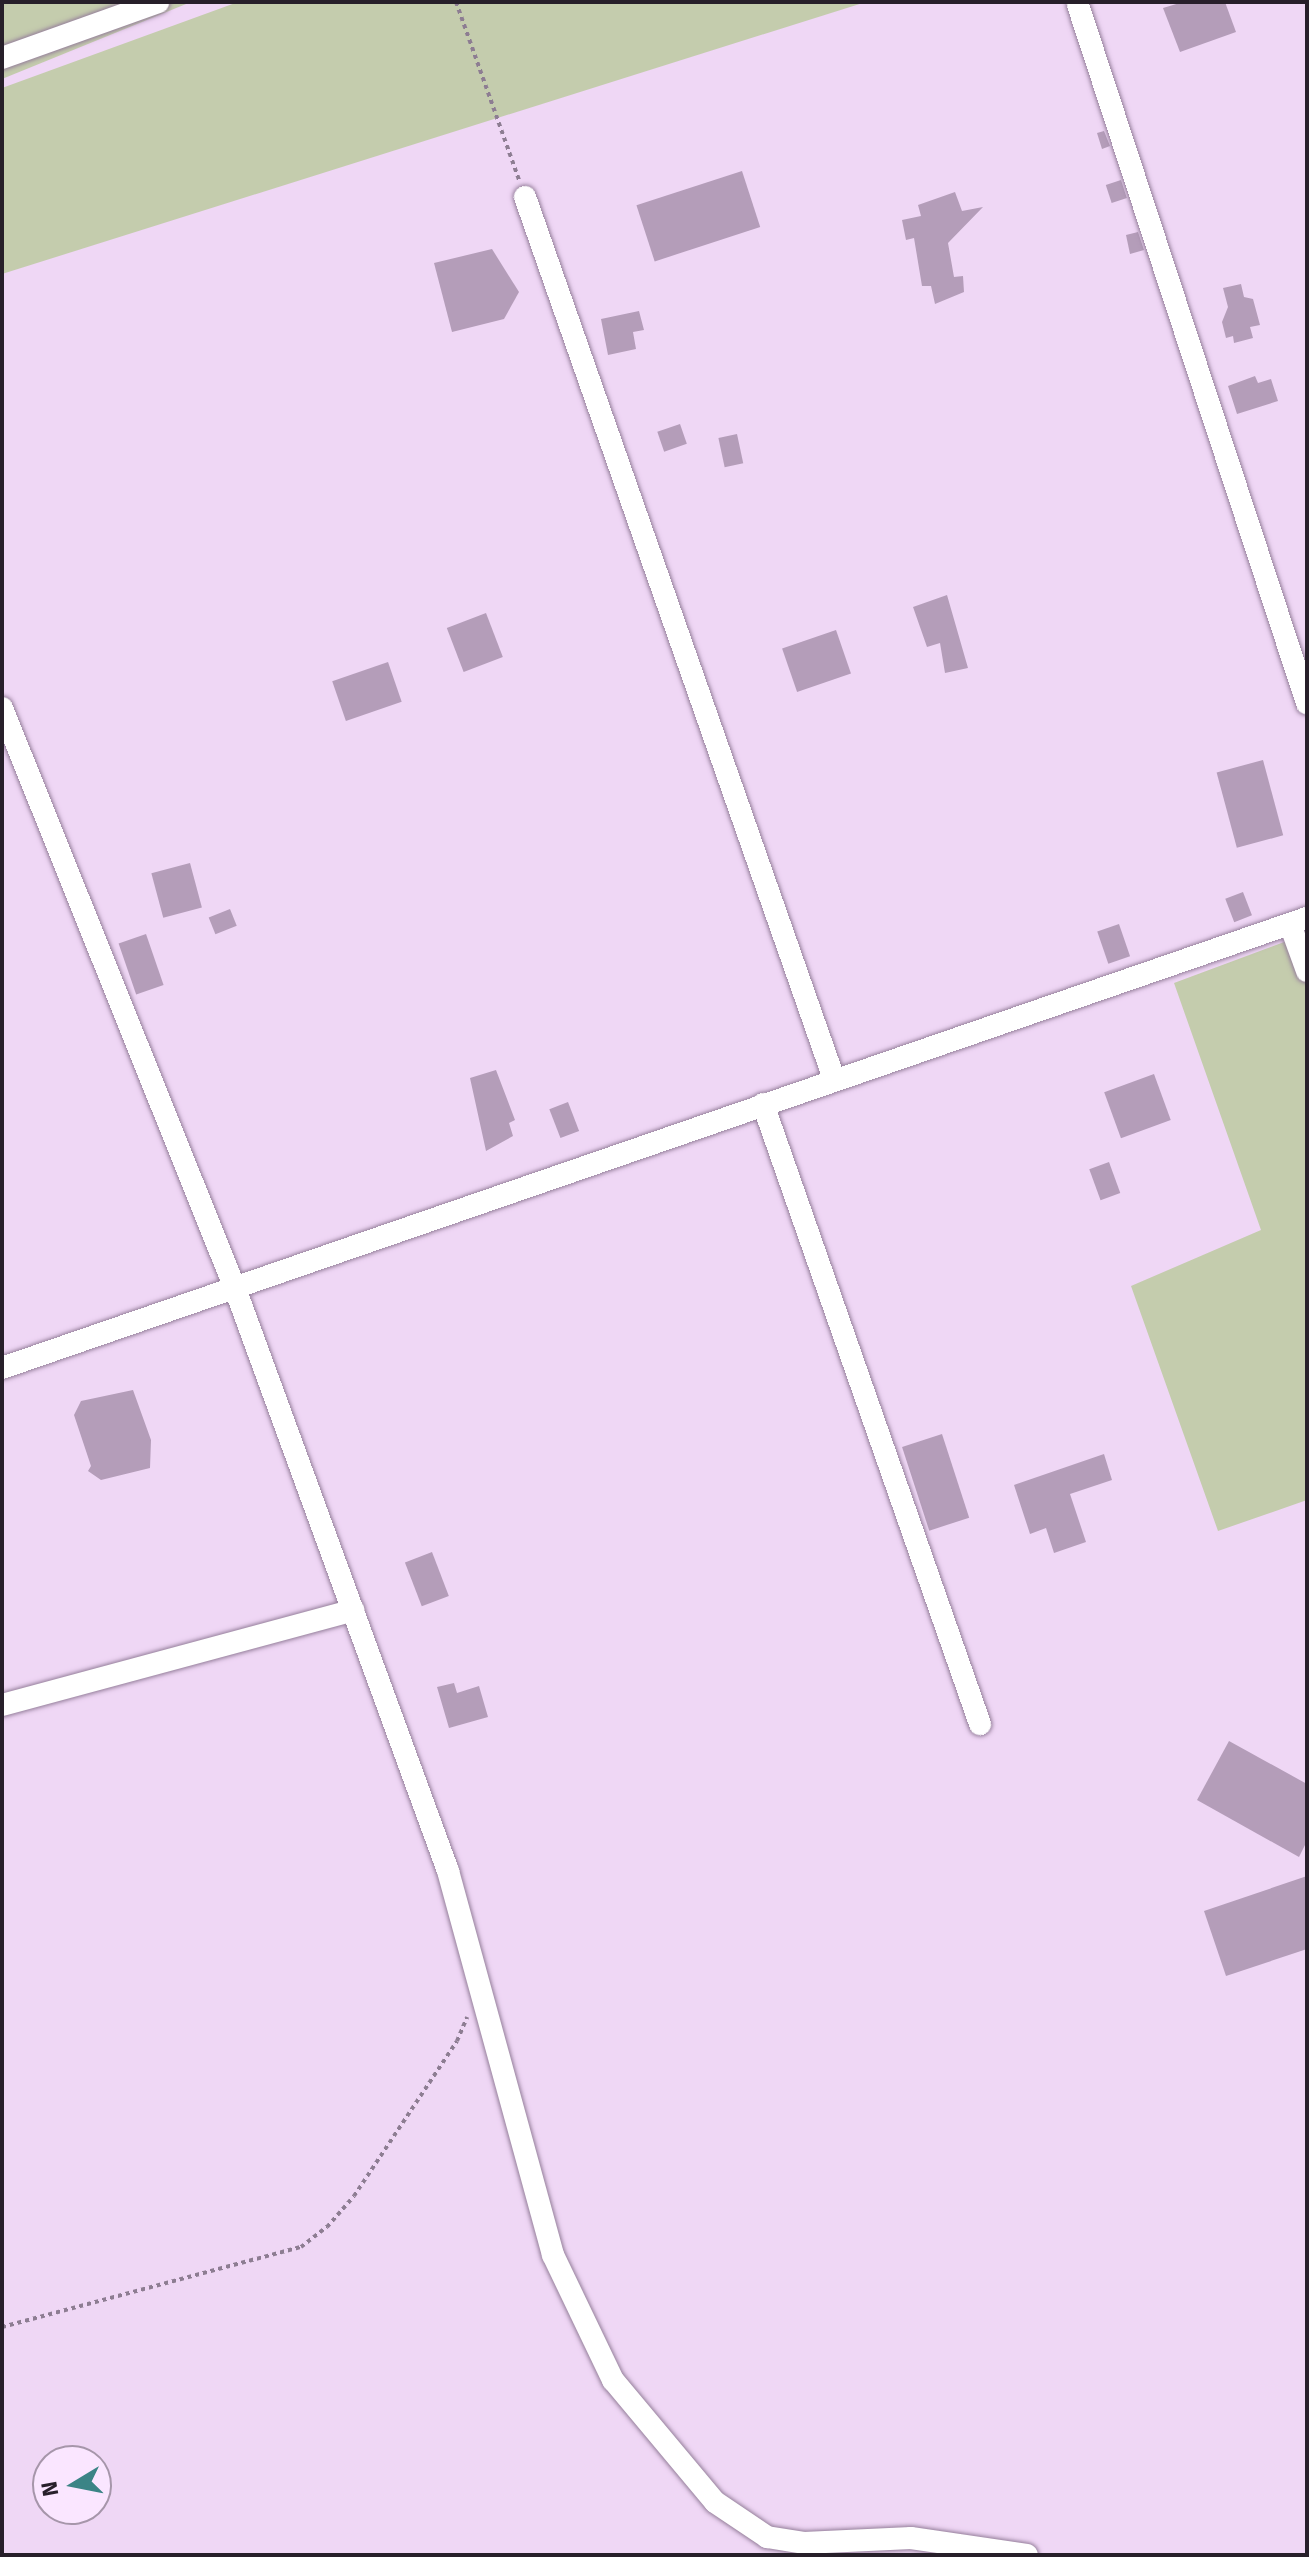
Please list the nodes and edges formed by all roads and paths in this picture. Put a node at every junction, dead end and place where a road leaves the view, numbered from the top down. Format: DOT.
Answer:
graph roads {
  1 [pos="158,2"];
  2 [pos="456,2"];
  3 [pos="1078,5"];
  4 [pos="2,58"];
  5 [pos="525,197"];
  6 [pos="1307,703"];
  7 [pos="2,708"];
  8 [pos="1299,921"];
  9 [pos="1307,971"];
  10 [pos="834,1079"];
  11 [pos="763,1104"];
  12 [pos="236,1291"];
  13 [pos="2,1368"];
  14 [pos="353,1610"];
  15 [pos="2,1705"];
  16 [pos="980,1724"];
  17 [pos="478,1989"];
  18 [pos="2,2327"];
  19 [pos="770,2546"];
  20 [pos="1027,2555"];
  1 -- 4 [label="street"];
  2 -- 5 [label="path"];
  3 -- 6 [label="street"];
  5 -- 10 [label="street"];
  7 -- 12 [label="street"];
  8 -- 9 [label="street"];
  8 -- 10 [label="street"];
  10 -- 11 [label="street"];
  11 -- 12 [label="street"];
  11 -- 16 [label="street"];
  12 -- 13 [label="street"];
  12 -- 14 [label="street"];
  14 -- 15 [label="street"];
  14 -- 17 [label="street"];
  17 -- 18 [label="path"];
  17 -- 19 [label="street"];
  19 -- 20 [label="street"];
}
